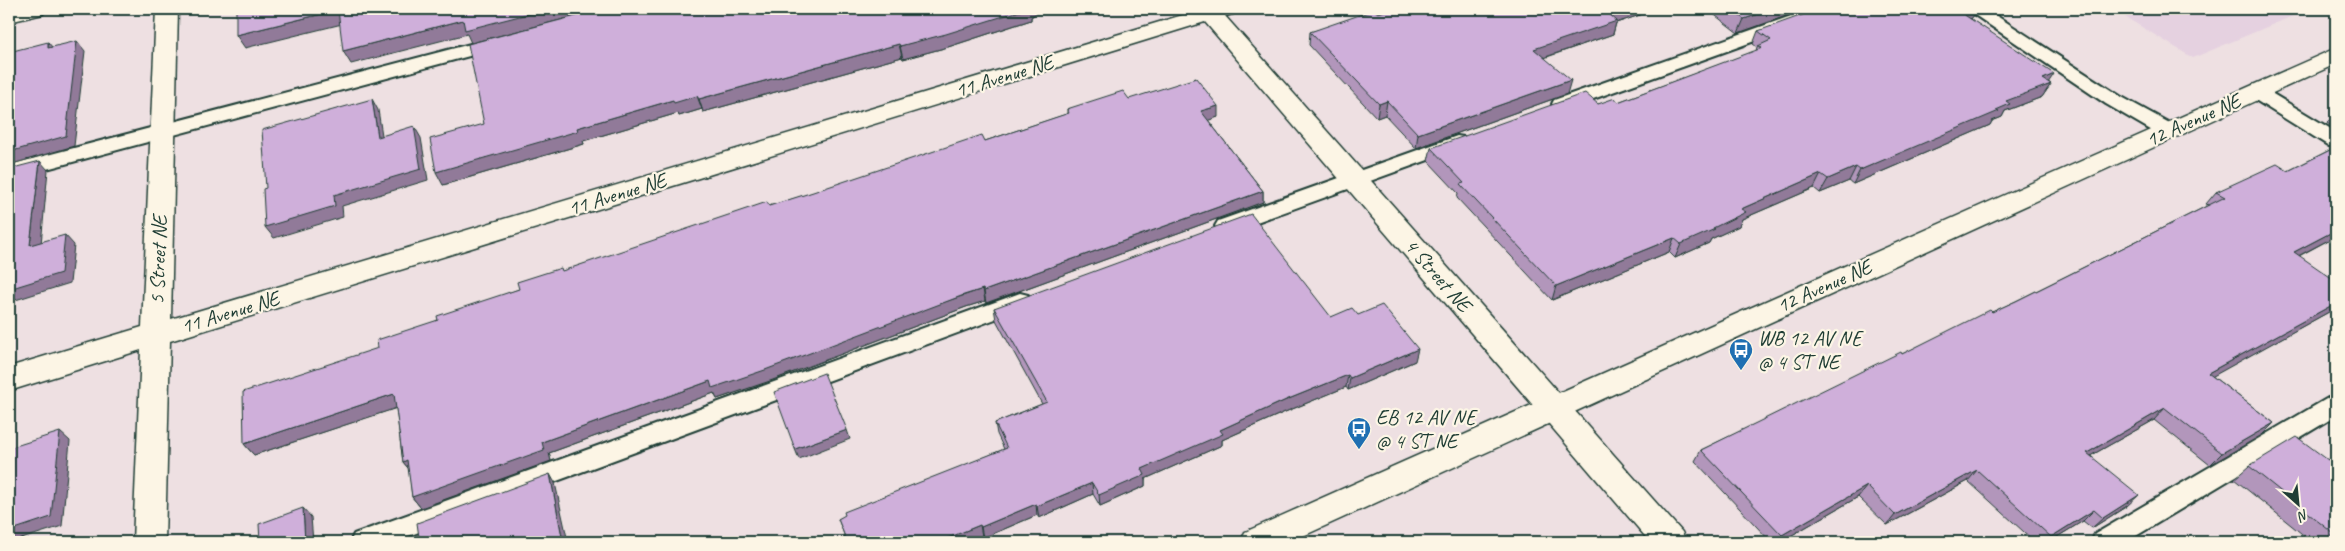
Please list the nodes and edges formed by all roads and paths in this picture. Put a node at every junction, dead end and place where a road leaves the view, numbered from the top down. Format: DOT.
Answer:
graph roads {
  1 [pos="36,9"];
  2 [pos="167,9"];
  3 [pos="1827,9"];
  4 [pos="1975,9"];
  5 [pos="1214,10"];
  6 [pos="9,15"];
  7 [pos="514,39"];
  8 [pos="2336,55"];
  9 [pos="2256,92"];
  10 [pos="1540,112"];
  11 [pos="163,131"];
  12 [pos="2168,131"];
  13 [pos="1475,135"];
  14 [pos="2336,141"];
  15 [pos="9,172"];
  16 [pos="1355,179"];
  17 [pos="1203,234"];
  18 [pos="1035,296"];
  19 [pos="155,335"];
  20 [pos="9,379"];
  21 [pos="2336,405"];
  22 [pos="1555,409"];
  23 [pos="149,542"];
  24 [pos="363,542"];
  25 [pos="1257,542"];
  26 [pos="1670,542"];
  27 [pos="2104,542"];
  1 -- 6 [label="street"];
  2 -- 11 [label="street, 5 Street NE"];
  3 -- 10 [label="lane"];
  4 -- 12 [label="lane"];
  5 -- 16 [label="street, 4 Street NE"];
  5 -- 19 [label="street, 11 Avenue NE"];
  7 -- 11 [label="lane"];
  8 -- 9 [label="street, 12 Avenue NE"];
  9 -- 12 [label="street, 12 Avenue NE"];
  9 -- 14 [label="lane"];
  11 -- 15 [label="lane"];
  11 -- 19 [label="street, 5 Street NE"];
  12 -- 22 [label="street, 12 Avenue NE"];
  13 -- 16 [label="lane"];
  16 -- 17 [label="lane"];
  16 -- 22 [label="street, 4 Street NE"];
  18 -- 24 [label="lane"];
  19 -- 20 [label="street, 11 Avenue NE"];
  19 -- 23 [label="street, 5 Street NE"];
  21 -- 27 [label="lane"];
  22 -- 25 [label="street, 12 Avenue NE"];
  22 -- 26 [label="street, 4 Street NE"];
}
